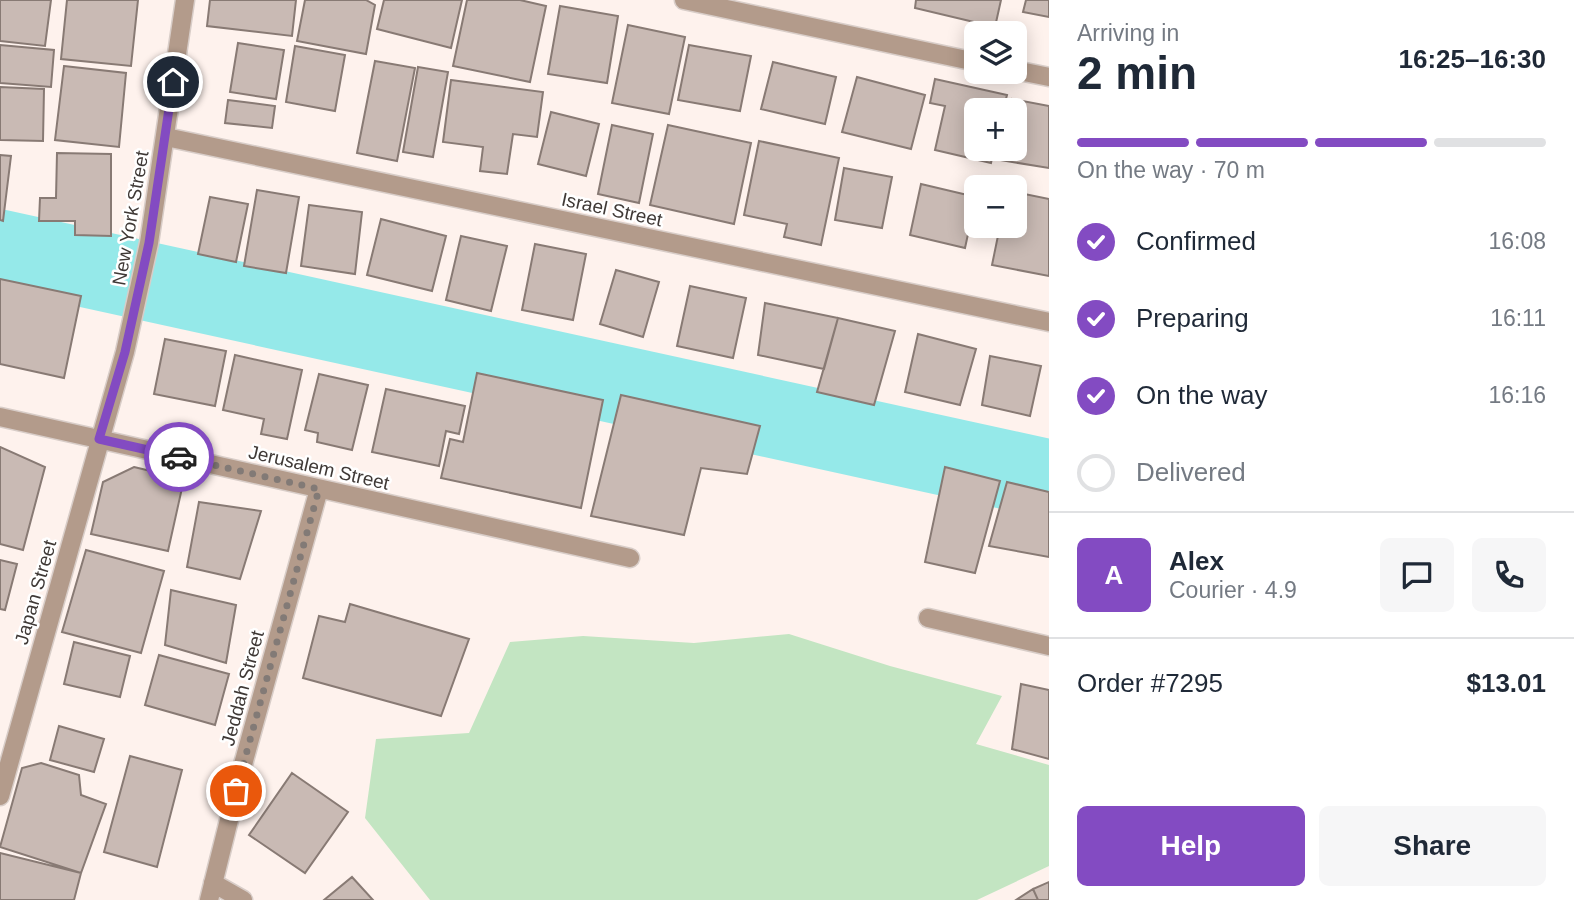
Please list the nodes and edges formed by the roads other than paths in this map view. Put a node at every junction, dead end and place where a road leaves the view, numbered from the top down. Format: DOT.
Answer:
graph roads {
  1 [pos="185,0"];
  2 [pos="684,0"];
  3 [pos="964,59"];
  4 [pos="1027,72"];
  5 [pos="1049,77"];
  6 [pos="166,137"];
  7 [pos="1049,321"];
  8 [pos="0,417"];
  9 [pos="99,439"];
  10 [pos="319,489"];
  11 [pos="630,558"];
  12 [pos="928,618"];
  13 [pos="1049,646"];
  14 [pos="0,796"];
  15 [pos="211,891"];
  16 [pos="243,900"];
  1 -- 6 [label="street, New York Street"];
  2 -- 3 [label="street"];
  4 -- 5 [label="street"];
  6 -- 7 [label="street, Israel Street"];
  6 -- 9 [label="street, New York Street"];
  8 -- 9 [label="street, Jerusalem Street"];
  9 -- 10 [label="street, Jerusalem Street"];
  9 -- 14 [label="street, Japan Street"];
  10 -- 11 [label="street, Jerusalem Street"];
  10 -- 15 [label="street, Jeddah Street"];
  12 -- 13 [label="street"];
  15 -- 16 [label="street"];
}
